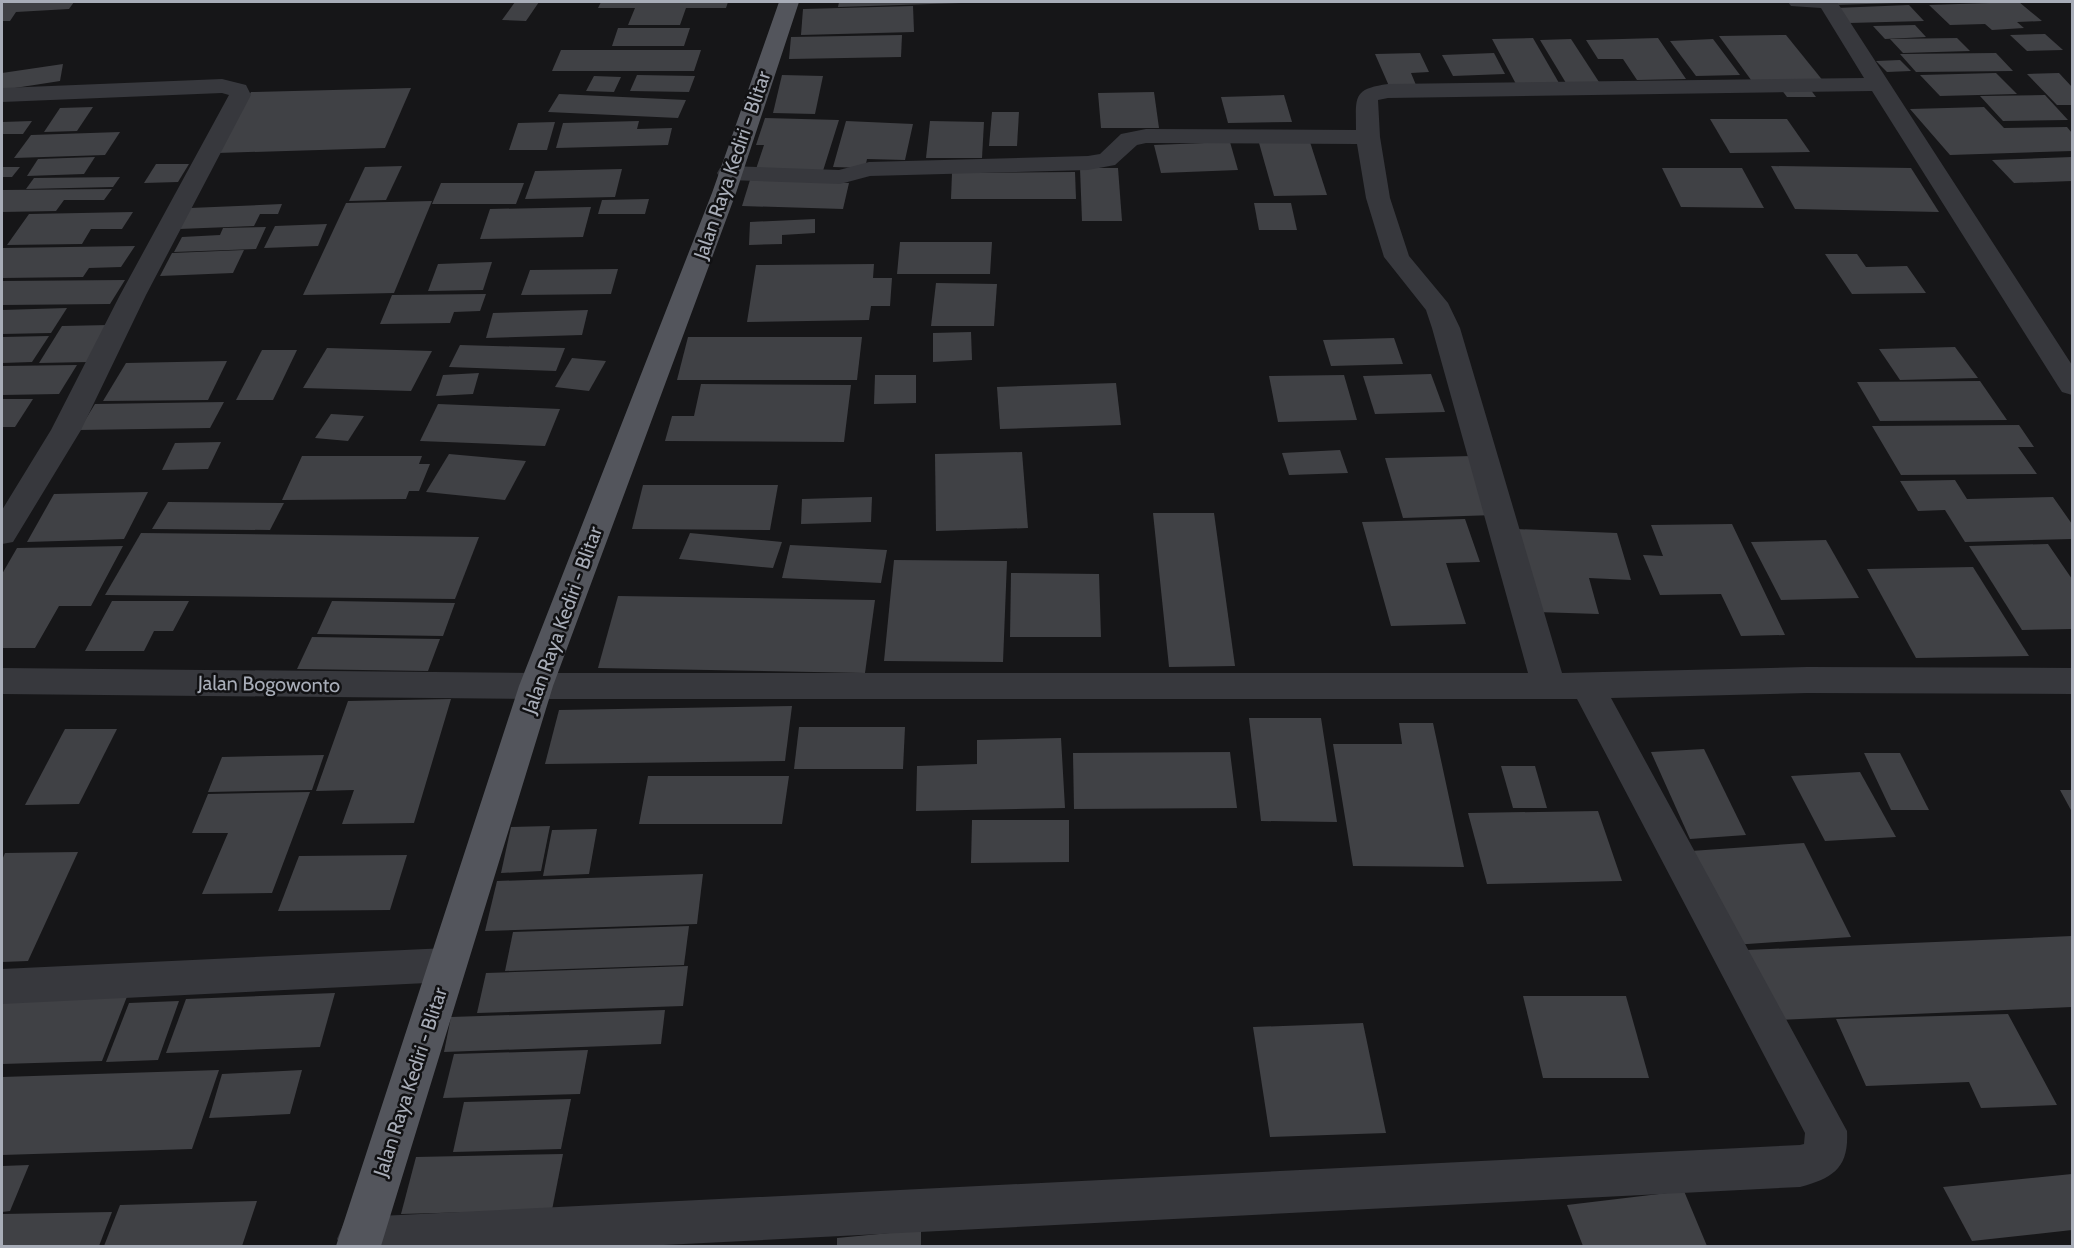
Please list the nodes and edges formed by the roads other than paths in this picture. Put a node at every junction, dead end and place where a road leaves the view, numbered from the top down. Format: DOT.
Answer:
graph roads {
  1 [pos="789,2"];
  2 [pos="1798,2"];
  3 [pos="1827,2"];
  4 [pos="1879,84"];
  5 [pos="2,95"];
  6 [pos="1368,136"];
  7 [pos="729,173"];
  8 [pos="2073,386"];
  9 [pos="2,534"];
  10 [pos="2,681"];
  11 [pos="2073,681"];
  12 [pos="536,686"];
  13 [pos="1567,686"];
  14 [pos="447,965"];
  15 [pos="2,987"];
  16 [pos="359,1243"];
  1 -- 7 [label="main road, Jalan Raya Kediri - Blitar"];
  2 -- 3 [label="street"];
  3 -- 4 [label="street"];
  4 -- 6 [label="street"];
  4 -- 8 [label="street"];
  5 -- 9 [label="street"];
  6 -- 7 [label="street"];
  6 -- 13 [label="street"];
  7 -- 12 [label="main road, Jalan Raya Kediri - Blitar"];
  10 -- 12 [label="street, Jalan Bogowonto"];
  11 -- 13 [label="street, Jalan Bogowonto"];
  12 -- 13 [label="street, Jalan Bogowonto"];
  12 -- 14 [label="main road, Jalan Raya Kediri - Blitar"];
  13 -- 16 [label="street"];
  14 -- 15 [label="street"];
  14 -- 16 [label="main road, Jalan Raya Kediri - Blitar"];
}
